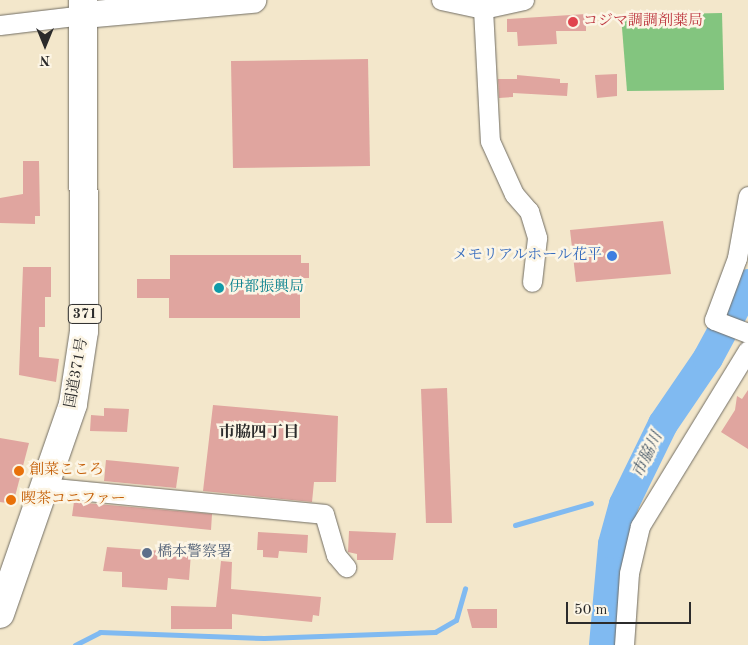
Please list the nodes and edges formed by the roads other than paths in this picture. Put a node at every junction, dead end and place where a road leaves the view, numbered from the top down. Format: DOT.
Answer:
graph roads {
  1 [pos="253,0"];
  2 [pos="441,0"];
  3 [pos="524,0"];
  4 [pos="83,8"];
  5 [pos="483,9"];
  6 [pos="0,25"];
  7 [pos="748,196"];
  8 [pos="532,282"];
  9 [pos="748,333"];
  10 [pos="748,350"];
  11 [pos="45,487"];
  12 [pos="346,566"];
  13 [pos="0,614"];
  14 [pos="624,645"];
  1 -- 4 [label="street"];
  2 -- 5 [label="street"];
  3 -- 5 [label="street"];
  4 -- 6 [label="street"];
  4 -- 11 [label="highway, 国道371号 / 371"];
  5 -- 8 [label="street"];
  7 -- 9 [label="street"];
  10 -- 14 [label="street"];
  11 -- 12 [label="street"];
  11 -- 13 [label="highway, 国道371号 / 371"];
}
